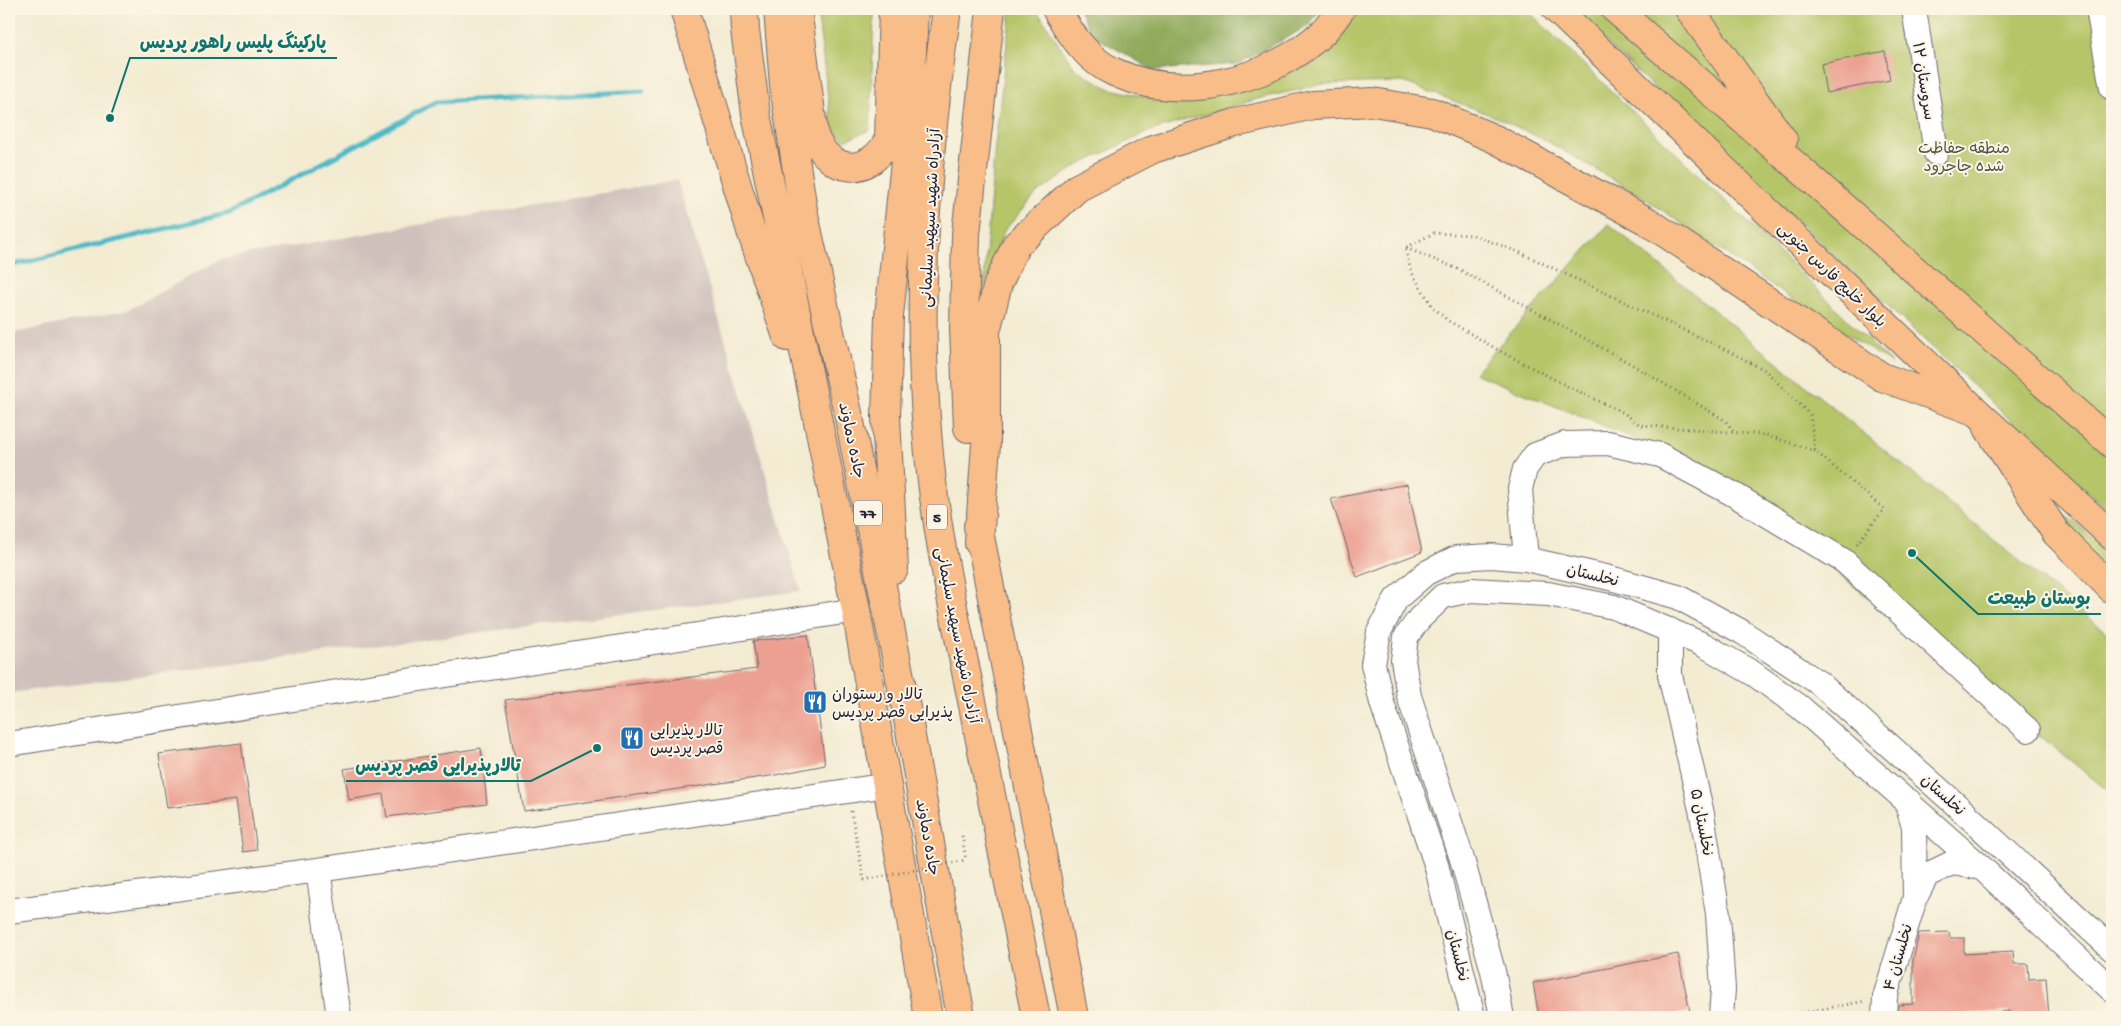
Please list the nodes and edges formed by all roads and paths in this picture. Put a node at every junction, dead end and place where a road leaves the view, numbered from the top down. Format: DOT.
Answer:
graph roads {
  1 [pos="684,9"];
  2 [pos="744,9"];
  3 [pos="778,9"];
  4 [pos="797,9"];
  5 [pos="893,9"];
  6 [pos="914,9"];
  7 [pos="947,9"];
  8 [pos="991,9"];
  9 [pos="1056,9"];
  10 [pos="1341,9"];
  11 [pos="1556,9"];
  12 [pos="1615,9"];
  13 [pos="1689,9"];
  14 [pos="1914,9"];
  15 [pos="2098,9"];
  16 [pos="2112,88"];
  17 [pos="1936,153"];
  18 [pos="1808,176"];
  19 [pos="1406,248"];
  20 [pos="1977,412"];
  21 [pos="1733,432"];
  22 [pos="822,442"];
  23 [pos="2112,444"];
  24 [pos="1814,451"];
  25 [pos="2112,536"];
  26 [pos="979,543"];
  27 [pos="1526,559"];
  28 [pos="1844,562"];
  29 [pos="2112,589"];
  30 [pos="856,610"];
  31 [pos="1670,630"];
  32 [pos="906,708"];
  33 [pos="2028,730"];
  34 [pos="9,744"];
  35 [pos="1928,780"];
  36 [pos="888,785"];
  37 [pos="847,791"];
  38 [pos="1907,804"];
  39 [pos="962,836"];
  40 [pos="1982,868"];
  41 [pos="318,870"];
  42 [pos="1915,898"];
  43 [pos="9,911"];
  44 [pos="2112,949"];
  45 [pos="2112,990"];
  46 [pos="1885,1007"];
  47 [pos="339,1017"];
  48 [pos="928,1017"];
  49 [pos="961,1017"];
  50 [pos="1036,1017"];
  51 [pos="1074,1017"];
  52 [pos="1473,1017"];
  53 [pos="1502,1017"];
  54 [pos="1721,1017"];
  55 [pos="1778,1017"];
  1 -- 22 [label="main road"];
  2 -- 22 [label="main road, جاده دماوند / 77"];
  3 -- 32 [label="main road, جاده دماوند / 77"];
  4 -- 5 [label="main road"];
  6 -- 32 [label="main road"];
  7 -- 50 [label="main road, آزادراه شهید سپهبد سلیمانی / 5"];
  8 -- 26 [label="main road"];
  9 -- 10 [label="main road"];
  11 -- 20 [label="main road, بلوار خلیج فارس جنوبی"];
  12 -- 18 [label="main road"];
  13 -- 18 [label="main road"];
  14 -- 17 [label="street, سروستان ۱۲"];
  15 -- 16 [label="street"];
  18 -- 23 [label="main road"];
  19 -- 21 [label="path"];
  19 -- 21 [label="path"];
  19 -- 24 [label="path"];
  20 -- 25 [label="main road, بلوار خلیج فارس جنوبی"];
  20 -- 26 [label="main road"];
  20 -- 29 [label="main road"];
  21 -- 24 [label="path"];
  22 -- 30 [label="main road, جاده دماوند / 77"];
  24 -- 28 [label="path"];
  26 -- 51 [label="main road"];
  27 -- 28 [label="street"];
  27 -- 35 [label="street, نخلستان"];
  27 -- 52 [label="street, نخلستان"];
  28 -- 33 [label="street"];
  30 -- 34 [label="street"];
  30 -- 36 [label="main road, جاده دماوند / 77"];
  31 -- 38 [label="street, نخلستان"];
  31 -- 53 [label="street, نخلستان"];
  31 -- 54 [label="street, نخلستان ۵"];
  32 -- 49 [label="main road, جاده دماوند / 77"];
  35 -- 38 [label="street"];
  35 -- 44 [label="street, نخلستان"];
  36 -- 37 [label="street"];
  36 -- 48 [label="main road, جاده دماوند / 77"];
  37 -- 39 [label="path, bridge"];
  37 -- 41 [label="street"];
  38 -- 40 [label="street, نخلستان"];
  38 -- 42 [label="street"];
  40 -- 42 [label="street"];
  40 -- 45 [label="street, نخلستان"];
  41 -- 43 [label="street"];
  41 -- 47 [label="street"];
  42 -- 46 [label="street, نخلستان ۴"];
  46 -- 55 [label="path"];
}
